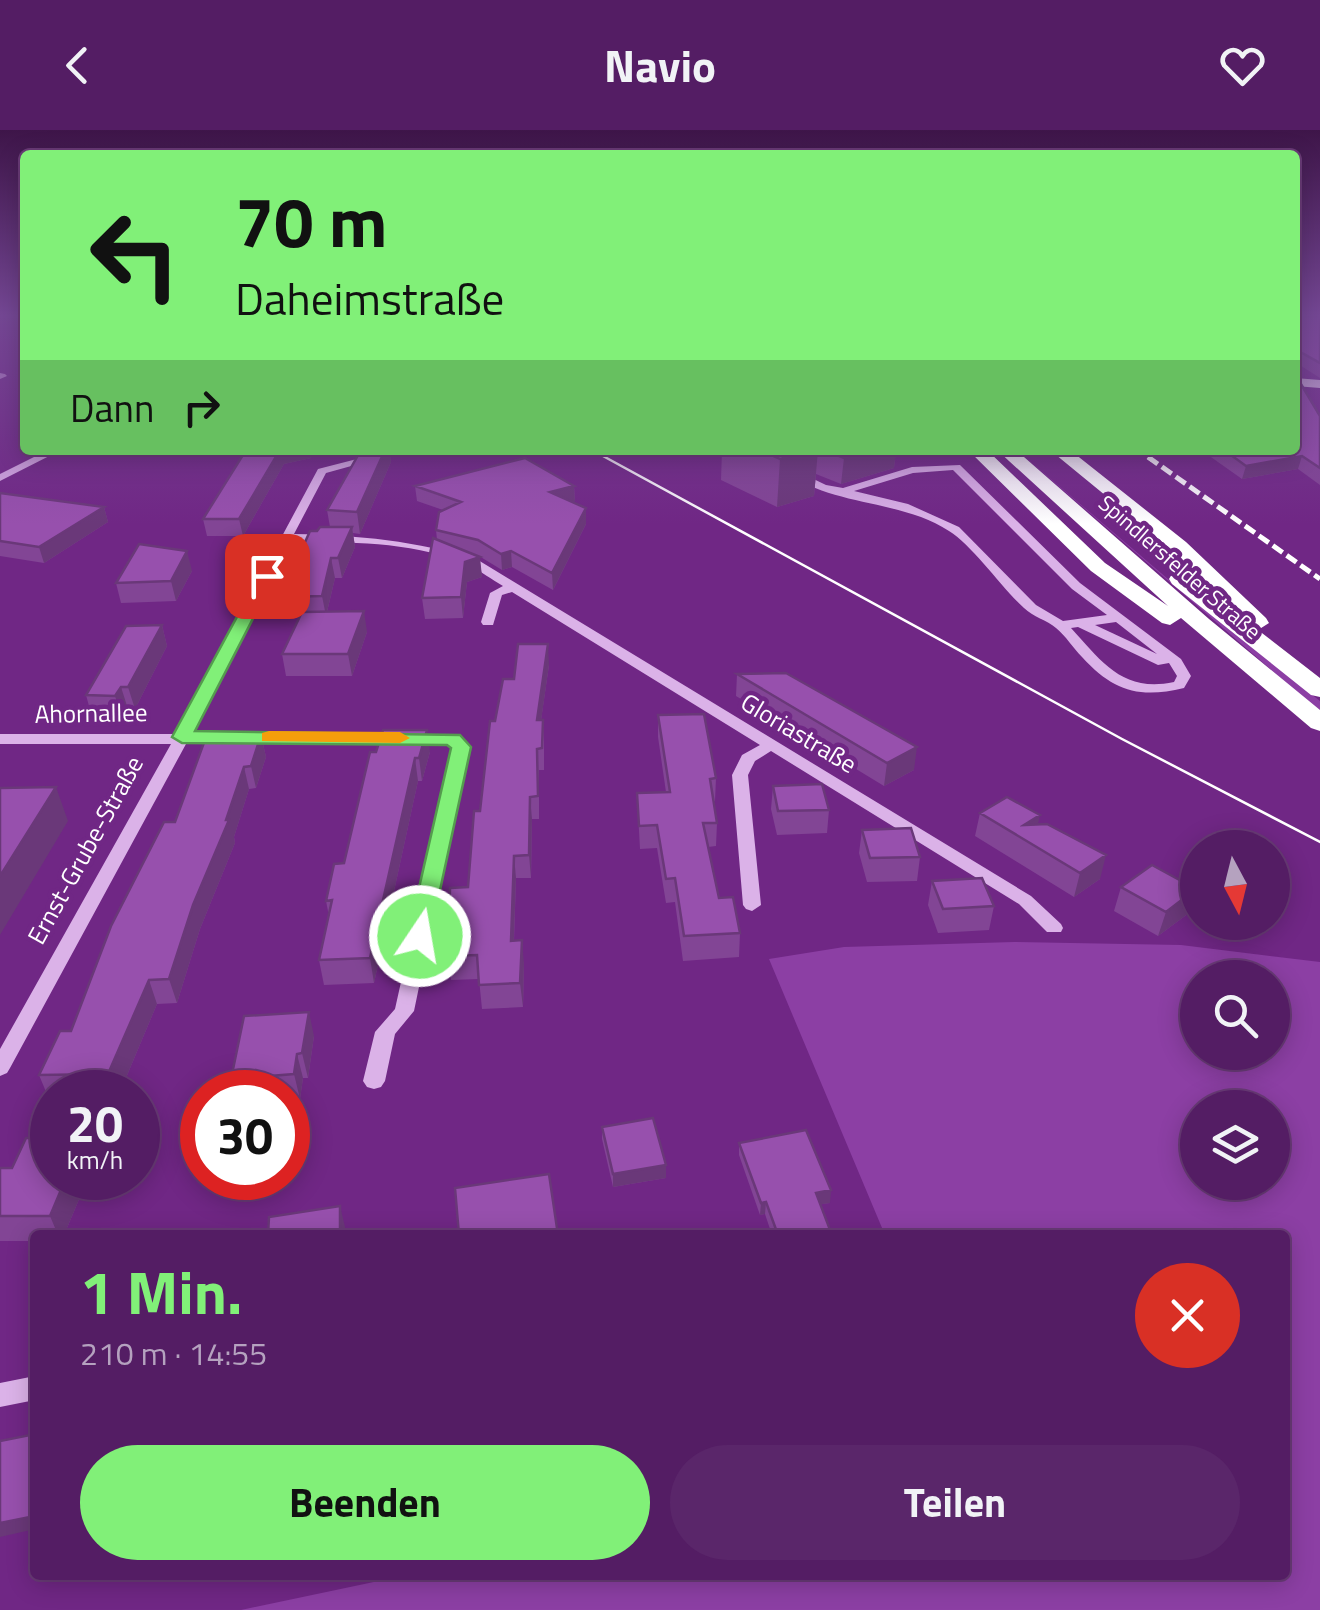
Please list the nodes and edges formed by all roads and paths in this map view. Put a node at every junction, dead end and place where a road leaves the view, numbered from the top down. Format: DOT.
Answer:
graph roads {
  1 [pos="46,455"];
  2 [pos="373,455"];
  3 [pos="982,455"];
  4 [pos="1012,455"];
  5 [pos="1036,455"];
  6 [pos="1065,455"];
  7 [pos="777,466"];
  8 [pos="0,478"];
  9 [pos="843,491"];
  10 [pos="286,538"];
  11 [pos="514,587"];
  12 [pos="1119,618"];
  13 [pos="488,622"];
  14 [pos="1079,623"];
  15 [pos="1060,625"];
  16 [pos="1184,676"];
  17 [pos="1269,682"];
  18 [pos="1312,684"];
  19 [pos="1320,724"];
  20 [pos="182,737"];
  21 [pos="0,739"];
  22 [pos="770,745"];
  23 [pos="752,905"];
  24 [pos="1054,928"];
  25 [pos="10,1029"];
  26 [pos="0,1068"];
  27 [pos="374,1081"];
  28 [pos="30,1389"];
  29 [pos="0,1394"];
  1 -- 8 [label="street"];
  2 -- 10 [label="street, Ernst-Grube-Straße"];
  3 -- 17 [label="highway"];
  4 -- 17 [label="highway, Spindlersfelder Straße"];
  5 -- 18 [label="highway, Spindlersfelder Straße"];
  6 -- 18 [label="highway"];
  7 -- 9 [label="street"];
  9 -- 12 [label="street"];
  9 -- 15 [label="street"];
  10 -- 11 [label="street, Gloriastraße"];
  10 -- 20 [label="street, Ernst-Grube-Straße"];
  11 -- 13 [label="street"];
  11 -- 22 [label="street, Gloriastraße"];
  12 -- 14 [label="street"];
  12 -- 16 [label="street"];
  14 -- 15 [label="street"];
  14 -- 16 [label="street"];
  15 -- 16 [label="street"];
  17 -- 19 [label="highway, Spindlersfelder Straße"];
  20 -- 21 [label="street, Ahornallee"];
  20 -- 25 [label="street, Ernst-Grube-Straße"];
  20 -- 27 [label="street, Ahornallee"];
  22 -- 23 [label="street"];
  22 -- 24 [label="street, Gloriastraße"];
  25 -- 26 [label="street, Ernst-Grube-Straße"];
  28 -- 29 [label="street"];
}
